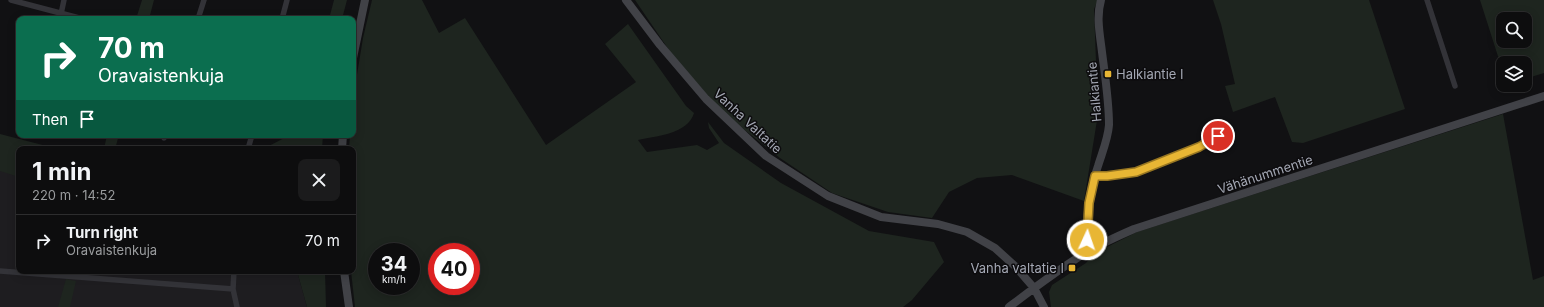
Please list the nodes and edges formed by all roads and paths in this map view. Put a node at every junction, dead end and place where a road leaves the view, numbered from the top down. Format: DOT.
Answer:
graph roads {
  1 [pos="11,0"];
  2 [pos="64,0"];
  3 [pos="204,0"];
  4 [pos="287,0"];
  5 [pos="365,0"];
  6 [pos="626,0"];
  7 [pos="1101,0"];
  8 [pos="1427,0"];
  9 [pos="60,16"];
  10 [pos="199,16"];
  11 [pos="283,16"];
  12 [pos="356,44"];
  13 [pos="1455,86"];
  14 [pos="1544,96"];
  15 [pos="1218,136"];
  16 [pos="1095,176"];
  17 [pos="1089,251"];
  18 [pos="0,271"];
  19 [pos="16,272"];
  20 [pos="39,274"];
  21 [pos="234,274"];
  22 [pos="344,274"];
  23 [pos="1034,288"];
  24 [pos="233,289"];
  25 [pos="237,307"];
  26 [pos="349,307"];
  27 [pos="1009,307"];
  28 [pos="1044,307"];
  1 -- 9 [label="street"];
  2 -- 9 [label="street"];
  3 -- 10 [label="street"];
  4 -- 11 [label="street"];
  5 -- 12 [label="street"];
  6 -- 23 [label="street, Vanha Valtatie"];
  7 -- 16 [label="street, Halkiantie"];
  8 -- 13 [label="street"];
  14 -- 17 [label="street, Vähänummentie"];
  15 -- 16 [label="street"];
  16 -- 17 [label="street, Halkiantie"];
  17 -- 23 [label="street, Vähänummentie"];
  18 -- 19 [label="street"];
  20 -- 24 [label="street"];
  21 -- 24 [label="street"];
  22 -- 26 [label="street"];
  23 -- 27 [label="street, Vähänummentie"];
  23 -- 28 [label="street, Vanha Valtatie"];
  24 -- 25 [label="street"];
}
